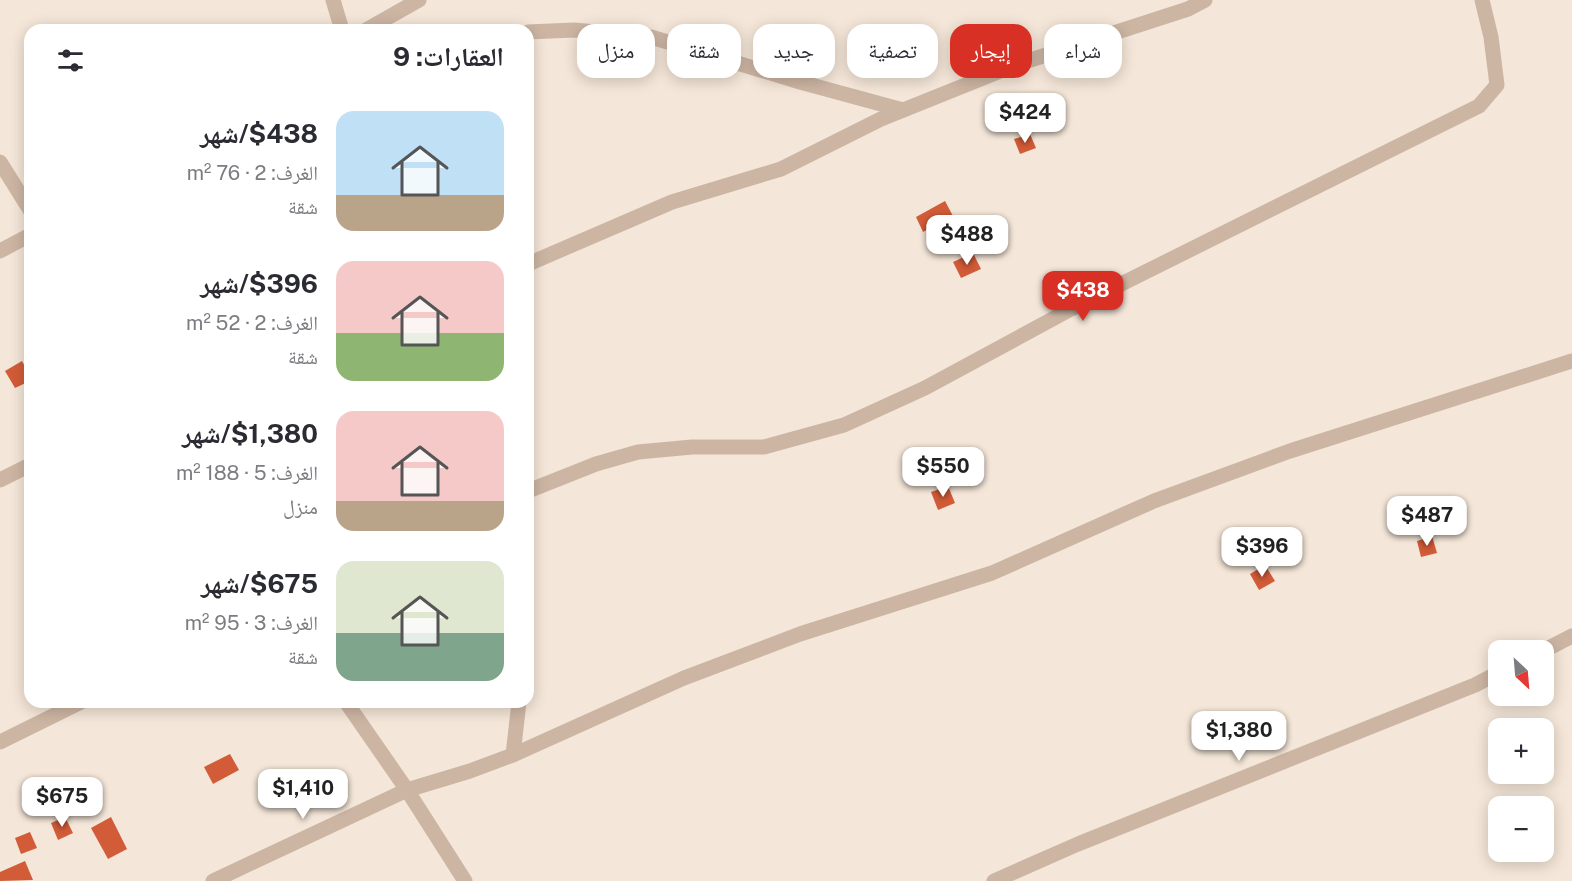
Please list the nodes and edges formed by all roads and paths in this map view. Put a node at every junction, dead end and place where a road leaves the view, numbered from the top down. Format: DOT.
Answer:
graph roads {
  1 [pos="333,0"];
  2 [pos="419,0"];
  3 [pos="1205,0"];
  4 [pos="1482,0"];
  5 [pos="340,24"];
  6 [pos="377,24"];
  7 [pos="534,32"];
  8 [pos="903,110"];
  9 [pos="0,162"];
  10 [pos="24,200"];
  11 [pos="24,239"];
  12 [pos="0,251"];
  13 [pos="534,261"];
  14 [pos="1572,361"];
  15 [pos="24,468"];
  16 [pos="0,480"];
  17 [pos="534,488"];
  18 [pos="1572,636"];
  19 [pos="1554,645"];
  20 [pos="1488,678"];
  21 [pos="69,708"];
  22 [pos="350,708"];
  23 [pos="518,708"];
  24 [pos="0,742"];
  25 [pos="513,755"];
  26 [pos="406,790"];
  27 [pos="213,881"];
  28 [pos="465,881"];
  29 [pos="994,881"];
  1 -- 5 [label="street"];
  2 -- 6 [label="street"];
  3 -- 8 [label="street"];
  4 -- 17 [label="street"];
  7 -- 8 [label="street"];
  8 -- 13 [label="street"];
  9 -- 10 [label="street"];
  11 -- 12 [label="street"];
  14 -- 25 [label="street"];
  15 -- 16 [label="street"];
  18 -- 19 [label="street"];
  20 -- 29 [label="street"];
  21 -- 24 [label="street"];
  22 -- 26 [label="street"];
  23 -- 25 [label="street"];
  25 -- 26 [label="street"];
  26 -- 27 [label="street"];
  26 -- 28 [label="street"];
}
